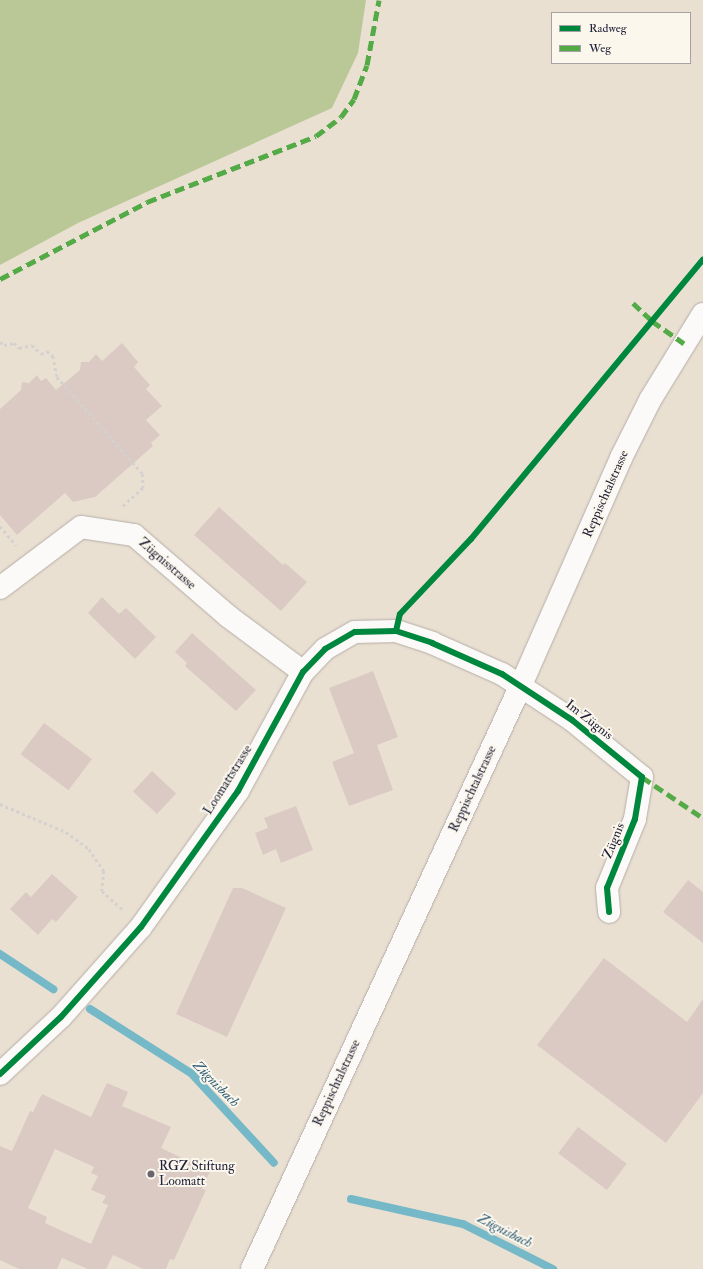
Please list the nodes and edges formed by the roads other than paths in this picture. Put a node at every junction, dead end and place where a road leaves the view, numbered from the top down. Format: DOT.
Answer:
graph roads {
  1 [pos="703,314"];
  2 [pos="0,588"];
  3 [pos="303,672"];
  4 [pos="521,685"];
  5 [pos="642,777"];
  6 [pos="609,912"];
  7 [pos="0,1074"];
  8 [pos="252,1269"];
  1 -- 4 [label="street, Reppischtalstrasse"];
  2 -- 3 [label="street, Zügnisstrasse"];
  3 -- 4 [label="street, Loomattstrasse"];
  3 -- 7 [label="street, Loomattstrasse"];
  4 -- 5 [label="street, Im Zügnis"];
  4 -- 8 [label="street, Reppischtalstrasse"];
  5 -- 6 [label="street, Zügnis"];
}
